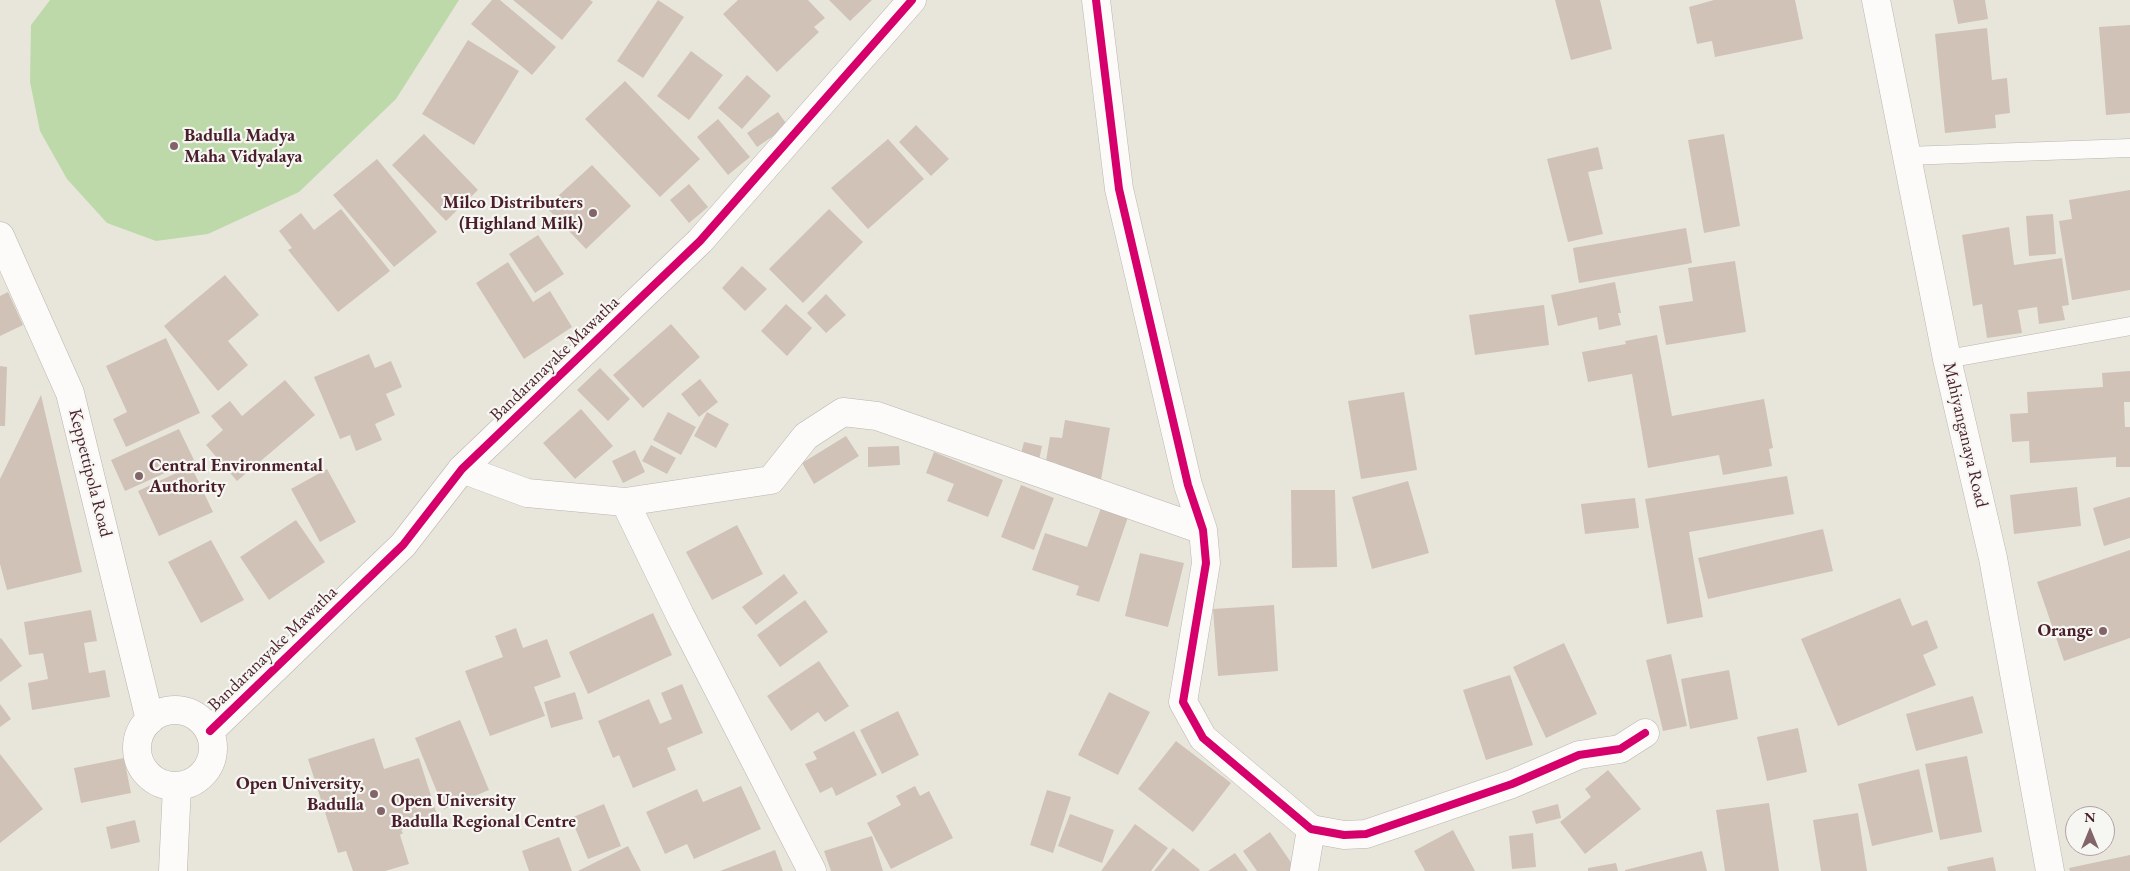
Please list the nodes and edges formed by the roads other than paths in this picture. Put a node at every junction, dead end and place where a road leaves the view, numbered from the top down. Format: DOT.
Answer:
graph roads {
  1 [pos="912,0"];
  2 [pos="1096,0"];
  3 [pos="1876,0"];
  4 [pos="2130,148"];
  5 [pos="1906,156"];
  6 [pos="0,236"];
  7 [pos="2130,326"];
  8 [pos="1947,359"];
  9 [pos="462,469"];
  10 [pos="624,502"];
  11 [pos="1203,530"];
  12 [pos="150,720"];
  13 [pos="210,731"];
  14 [pos="1645,733"];
  15 [pos="177,786"];
  16 [pos="1311,829"];
  17 [pos="173,871"];
  18 [pos="812,871"];
  19 [pos="1304,871"];
  20 [pos="2050,871"];
  1 -- 9 [label="street, Bandaranayake Mawatha"];
  2 -- 11 [label="street"];
  3 -- 5 [label="street, Mahiyanganaya Road"];
  4 -- 5 [label="lane"];
  5 -- 8 [label="street, Mahiyanganaya Road"];
  6 -- 12 [label="street, Keppettipola Road"];
  7 -- 8 [label="lane"];
  8 -- 20 [label="street, Mahiyanganaya Road"];
  9 -- 10 [label="street"];
  9 -- 13 [label="street, Bandaranayake Mawatha"];
  10 -- 11 [label="street"];
  10 -- 18 [label="street"];
  11 -- 16 [label="street"];
  12 -- 13 [label="street"];
  12 -- 15 [label="street"];
  13 -- 15 [label="street"];
  14 -- 16 [label="street"];
  15 -- 17 [label="street"];
  16 -- 19 [label="street"];
}
